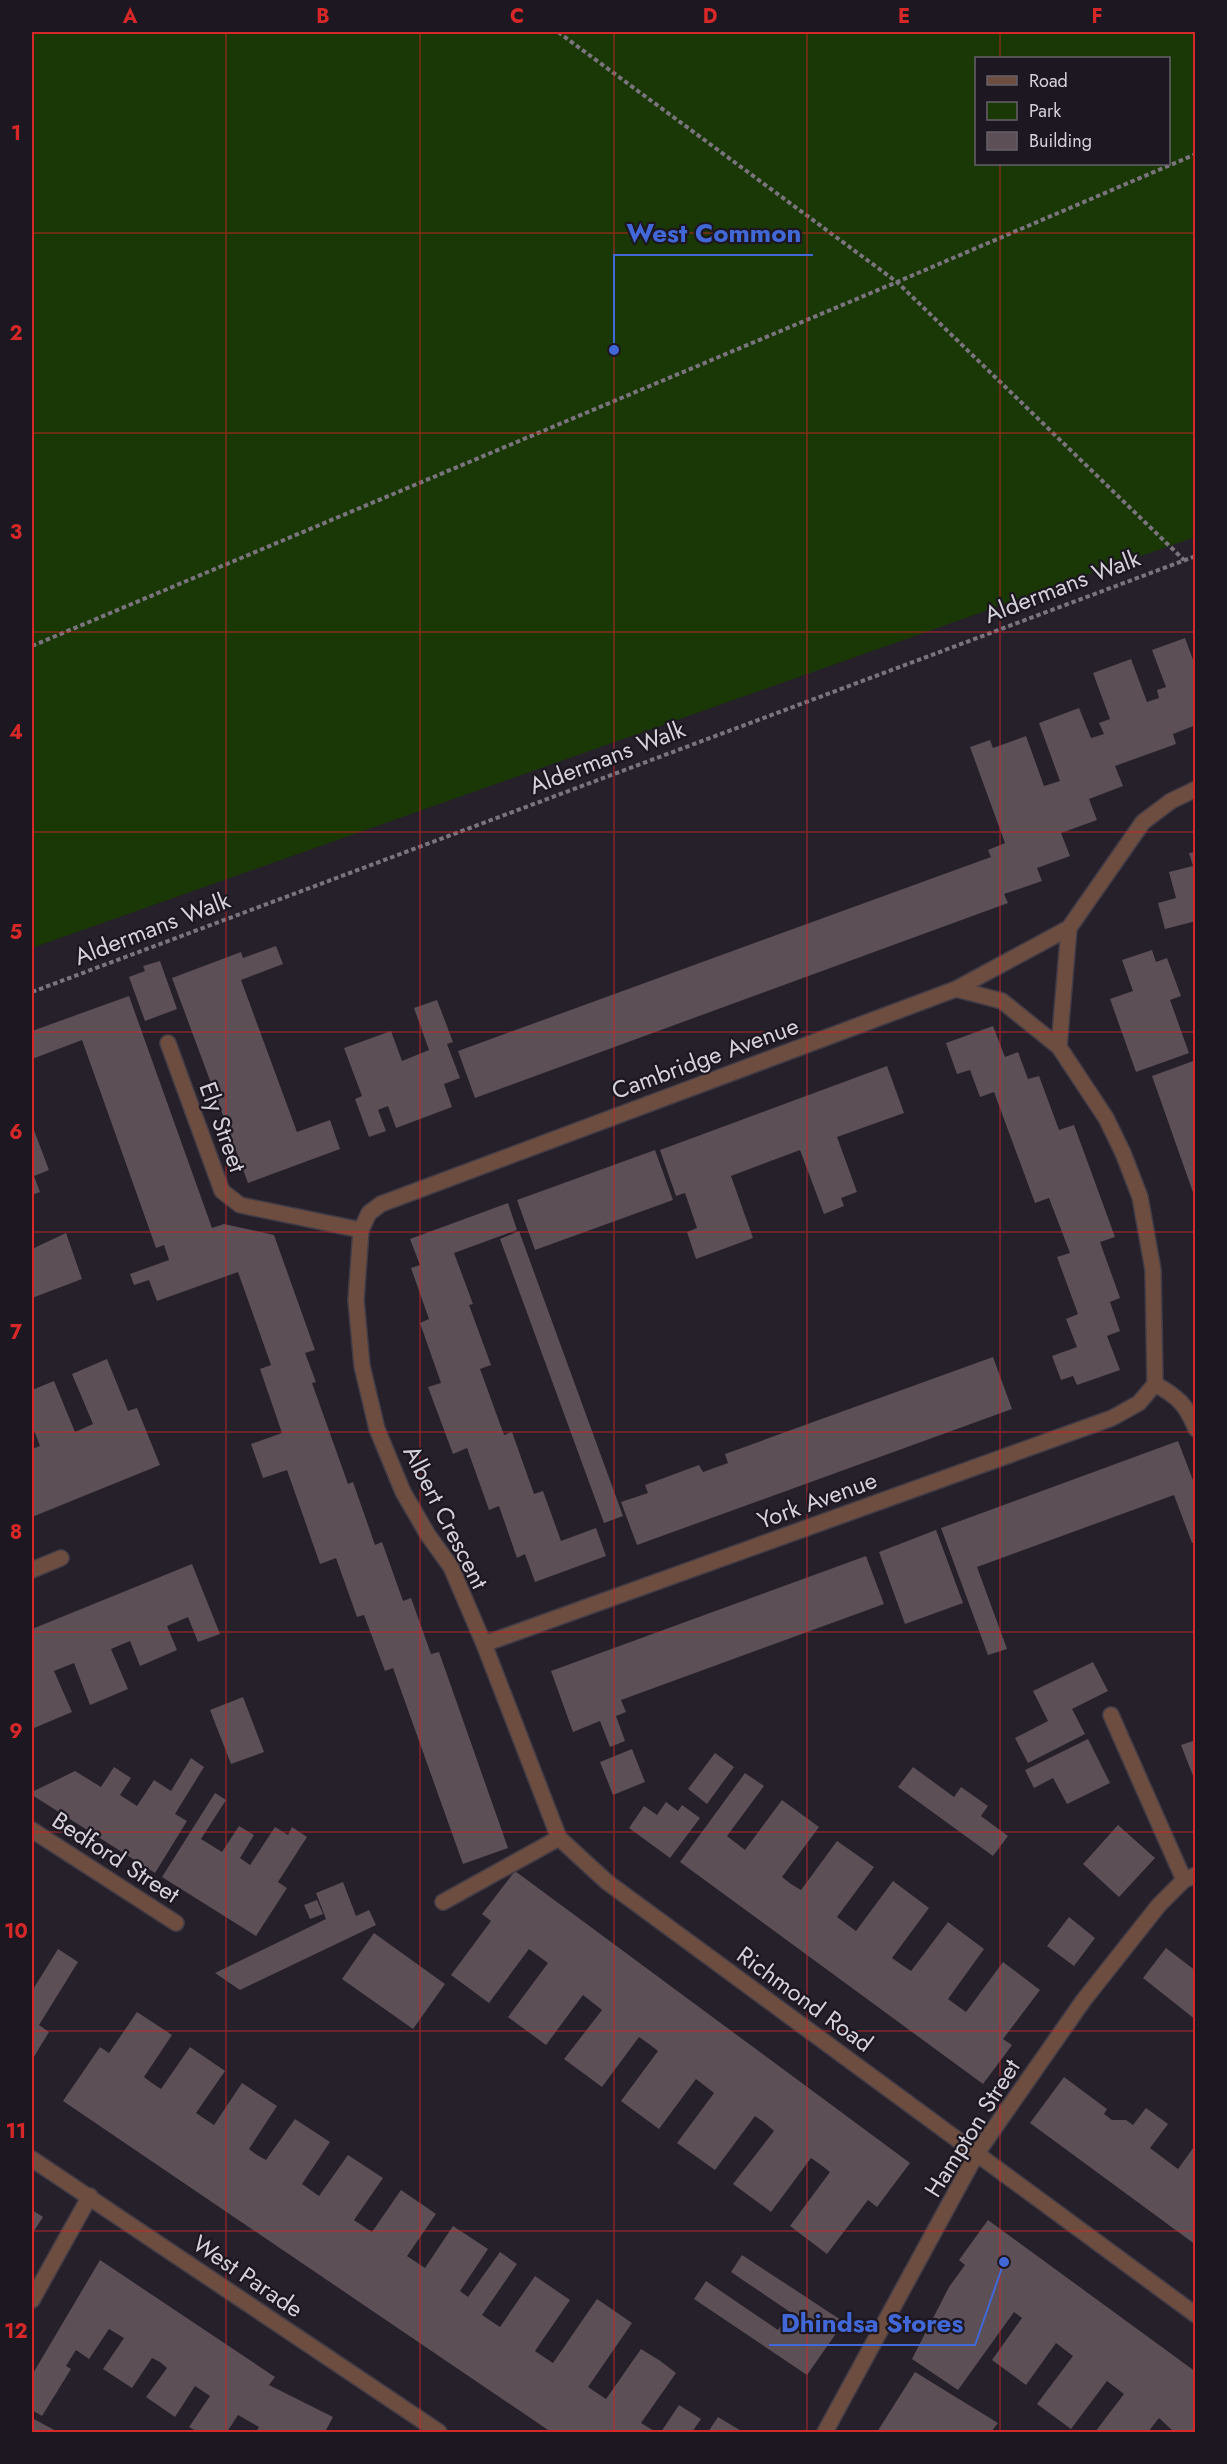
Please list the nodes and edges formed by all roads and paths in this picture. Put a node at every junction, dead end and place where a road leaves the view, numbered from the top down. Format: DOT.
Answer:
graph roads {
  1 [pos="558,32"];
  2 [pos="1196,154"];
  3 [pos="897,282"];
  4 [pos="1196,556"];
  5 [pos="1184,560"];
  6 [pos="32,646"];
  7 [pos="1196,789"];
  8 [pos="1069,928"];
  9 [pos="956,988"];
  10 [pos="32,992"];
  11 [pos="168,1043"];
  12 [pos="1059,1047"];
  13 [pos="361,1230"];
  14 [pos="1155,1384"];
  15 [pos="1196,1429"];
  16 [pos="61,1558"];
  17 [pos="32,1570"];
  18 [pos="484,1644"];
  19 [pos="1111,1715"];
  20 [pos="32,1830"];
  21 [pos="559,1838"];
  22 [pos="1190,1877"];
  23 [pos="443,1902"];
  24 [pos="176,1923"];
  25 [pos="977,2153"];
  26 [pos="32,2158"];
  27 [pos="90,2196"];
  28 [pos="32,2300"];
  29 [pos="1196,2315"];
  30 [pos="439,2433"];
  31 [pos="825,2433"];
  1 -- 3 [label="path"];
  2 -- 3 [label="path"];
  3 -- 5 [label="path"];
  3 -- 6 [label="path"];
  4 -- 5 [label="path, Aldermans Walk"];
  5 -- 10 [label="path, Aldermans Walk"];
  7 -- 8 [label="street"];
  8 -- 9 [label="street, Cambridge Avenue"];
  8 -- 12 [label="street"];
  9 -- 12 [label="street"];
  9 -- 13 [label="street, Cambridge Avenue"];
  11 -- 13 [label="street, Ely Street"];
  12 -- 14 [label="street"];
  13 -- 18 [label="street, Albert Crescent"];
  14 -- 15 [label="street"];
  14 -- 18 [label="street, York Avenue"];
  16 -- 17 [label="street"];
  18 -- 21 [label="street, Richmond Road"];
  19 -- 22 [label="street"];
  20 -- 24 [label="street, Bedford Street"];
  21 -- 23 [label="street"];
  21 -- 25 [label="street, Richmond Road"];
  22 -- 25 [label="street, Hampton Street"];
  25 -- 29 [label="street, Richmond Road"];
  25 -- 31 [label="street, Hampton Street"];
  26 -- 27 [label="street, West Parade"];
  27 -- 28 [label="street"];
  27 -- 30 [label="street, West Parade"];
}
